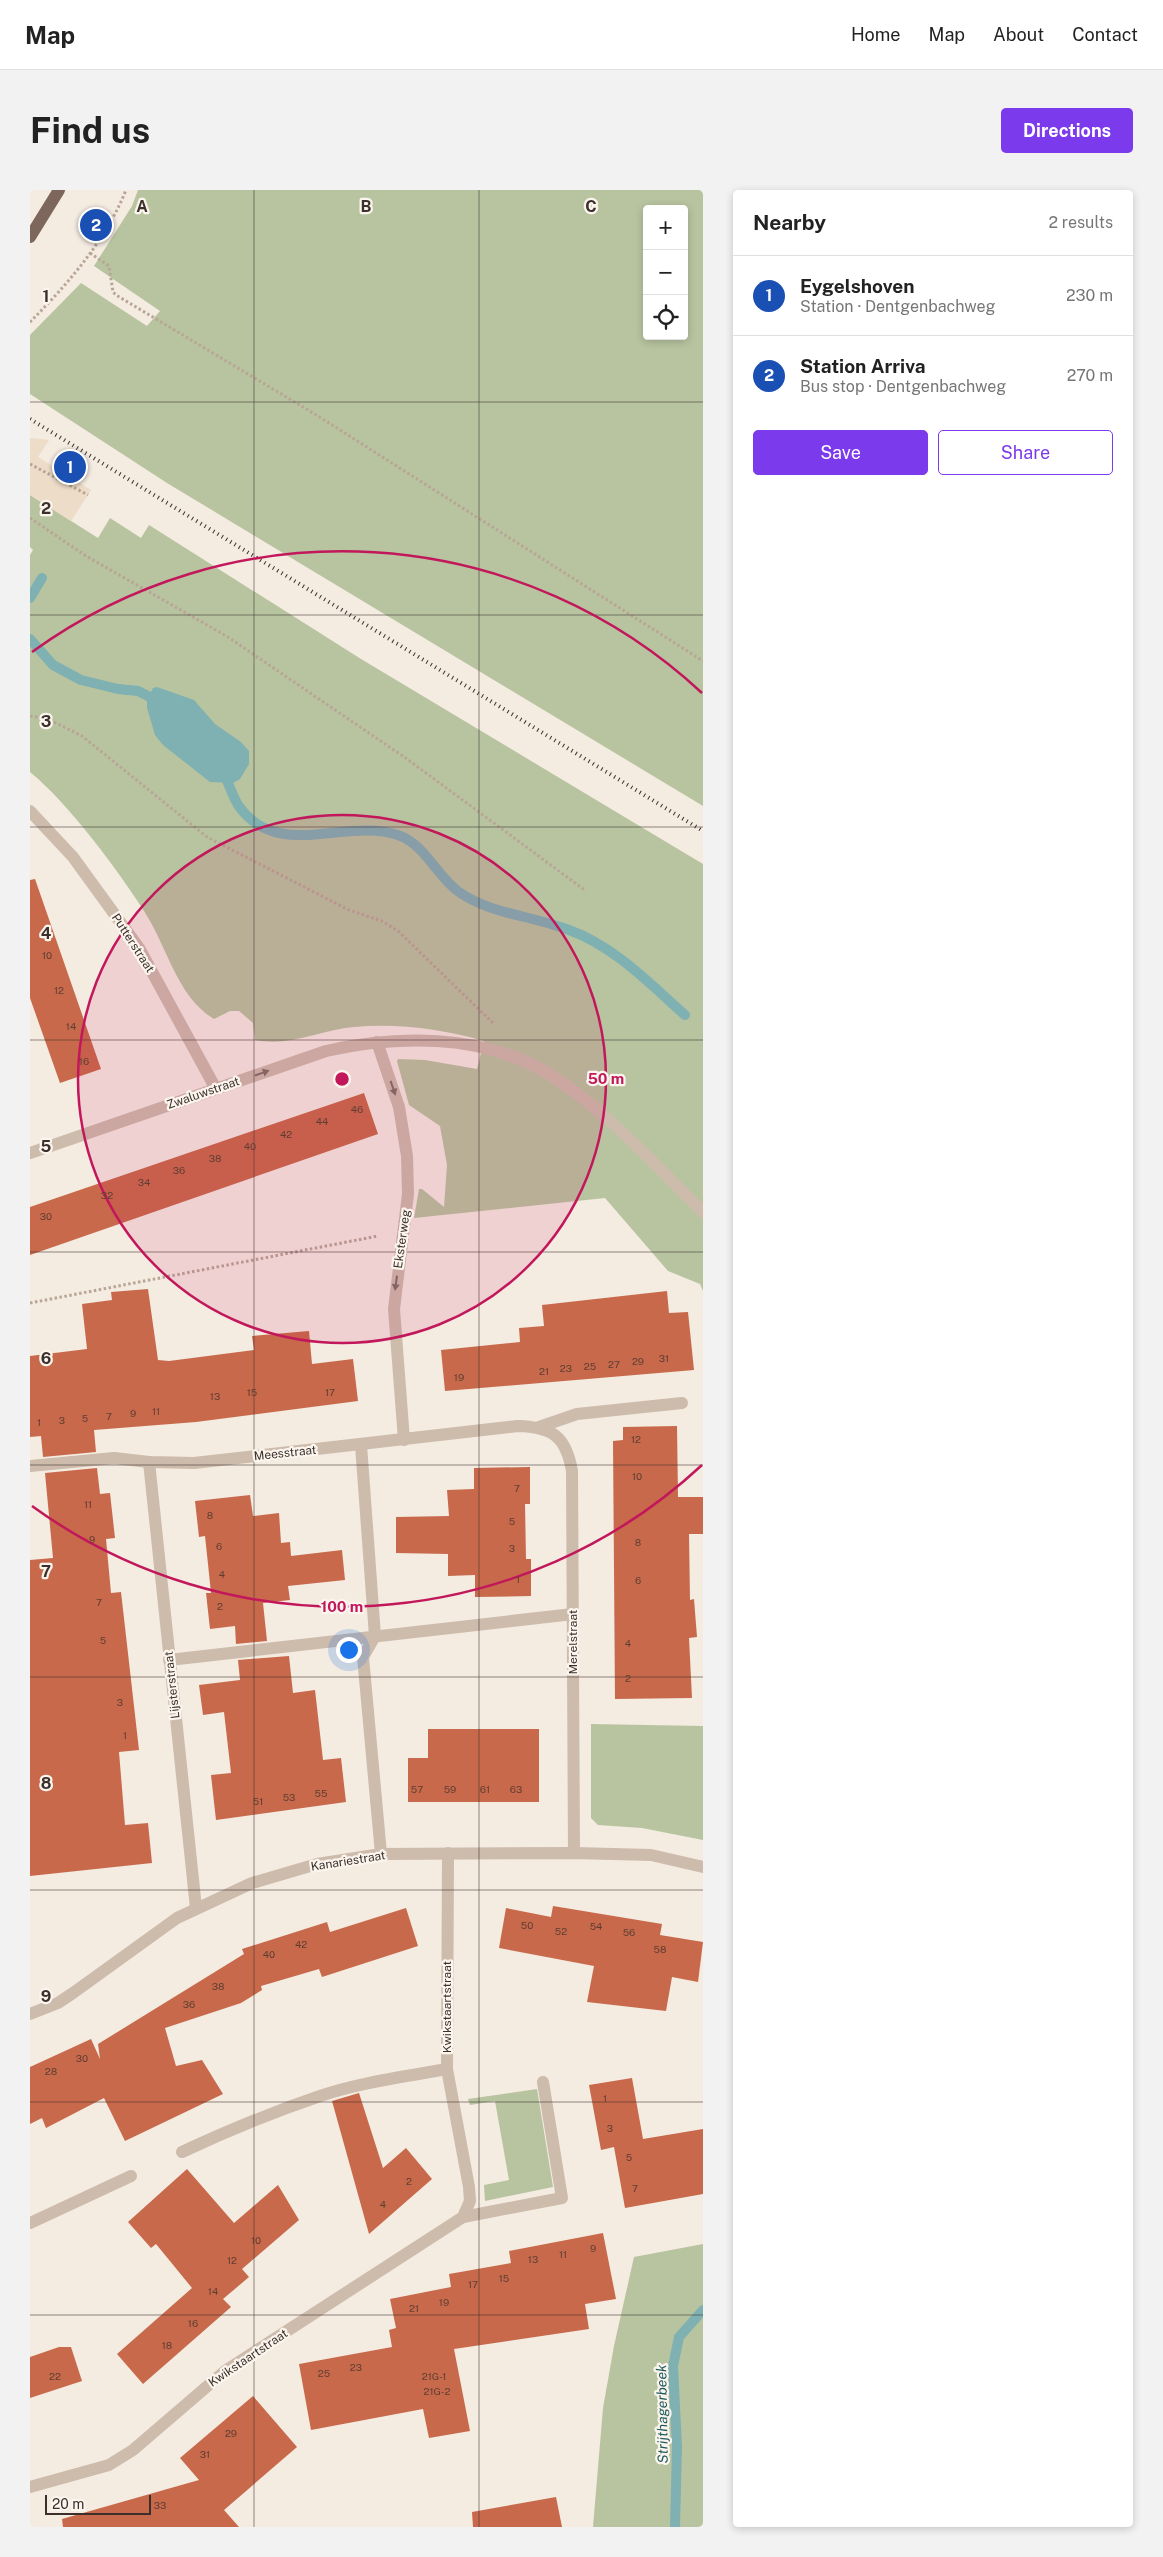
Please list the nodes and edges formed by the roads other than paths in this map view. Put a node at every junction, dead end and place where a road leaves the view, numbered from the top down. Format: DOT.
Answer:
graph roads {
  1 [pos="59,190"];
  2 [pos="30,237"];
  3 [pos="30,811"];
  4 [pos="377,1042"];
  5 [pos="216,1089"];
  6 [pos="30,1153"];
  7 [pos="703,1212"];
  8 [pos="682,1403"];
  9 [pos="539,1427"];
  10 [pos="556,1435"];
  11 [pos="404,1440"];
  12 [pos="361,1445"];
  13 [pos="149,1462"];
  14 [pos="30,1466"];
  15 [pos="573,1614"];
  16 [pos="375,1636"];
  17 [pos="170,1660"];
  18 [pos="448,1853"];
  19 [pos="574,1853"];
  20 [pos="381,1854"];
  21 [pos="703,1867"];
  22 [pos="196,1908"];
  23 [pos="30,2014"];
  24 [pos="447,2069"];
  25 [pos="543,2082"];
  26 [pos="182,2152"];
  27 [pos="131,2176"];
  28 [pos="463,2217"];
  29 [pos="30,2223"];
  30 [pos="30,2487"];
  1 -- 2 [label="main road"];
  3 -- 5 [label="street, Putterstraat"];
  5 -- 4 [label="street, Zwaluwstraat, one-way"];
  4 -- 7 [label="street, Zwaluwstraat"];
  4 -- 11 [label="street, Eksterweg, one-way"];
  5 -- 6 [label="street, Zwaluwstraat"];
  8 -- 9 [label="street, Meesstraat"];
  9 -- 10 [label="street, Meesstraat"];
  9 -- 11 [label="street, Meesstraat"];
  10 -- 15 [label="street, Merelstraat"];
  11 -- 12 [label="street, Meesstraat"];
  12 -- 13 [label="street, Meesstraat"];
  12 -- 16 [label="street"];
  13 -- 14 [label="street, Meesstraat"];
  13 -- 17 [label="street, Lijsterstraat"];
  15 -- 16 [label="street"];
  15 -- 19 [label="street, Merelstraat"];
  16 -- 17 [label="street"];
  16 -- 20 [label="street"];
  17 -- 22 [label="street, Lijsterstraat"];
  18 -- 19 [label="street, Kanariestraat"];
  18 -- 20 [label="street, Kanariestraat"];
  18 -- 24 [label="street, Kwikstaartstraat"];
  19 -- 21 [label="street, Kanariestraat"];
  20 -- 22 [label="street, Kanariestraat"];
  22 -- 23 [label="street, Kanariestraat"];
  24 -- 26 [label="street"];
  24 -- 28 [label="street, Kwikstaartstraat"];
  25 -- 28 [label="street, Kwikstaartstraat"];
  27 -- 29 [label="street"];
  28 -- 30 [label="street, Kwikstaartstraat"];
}
